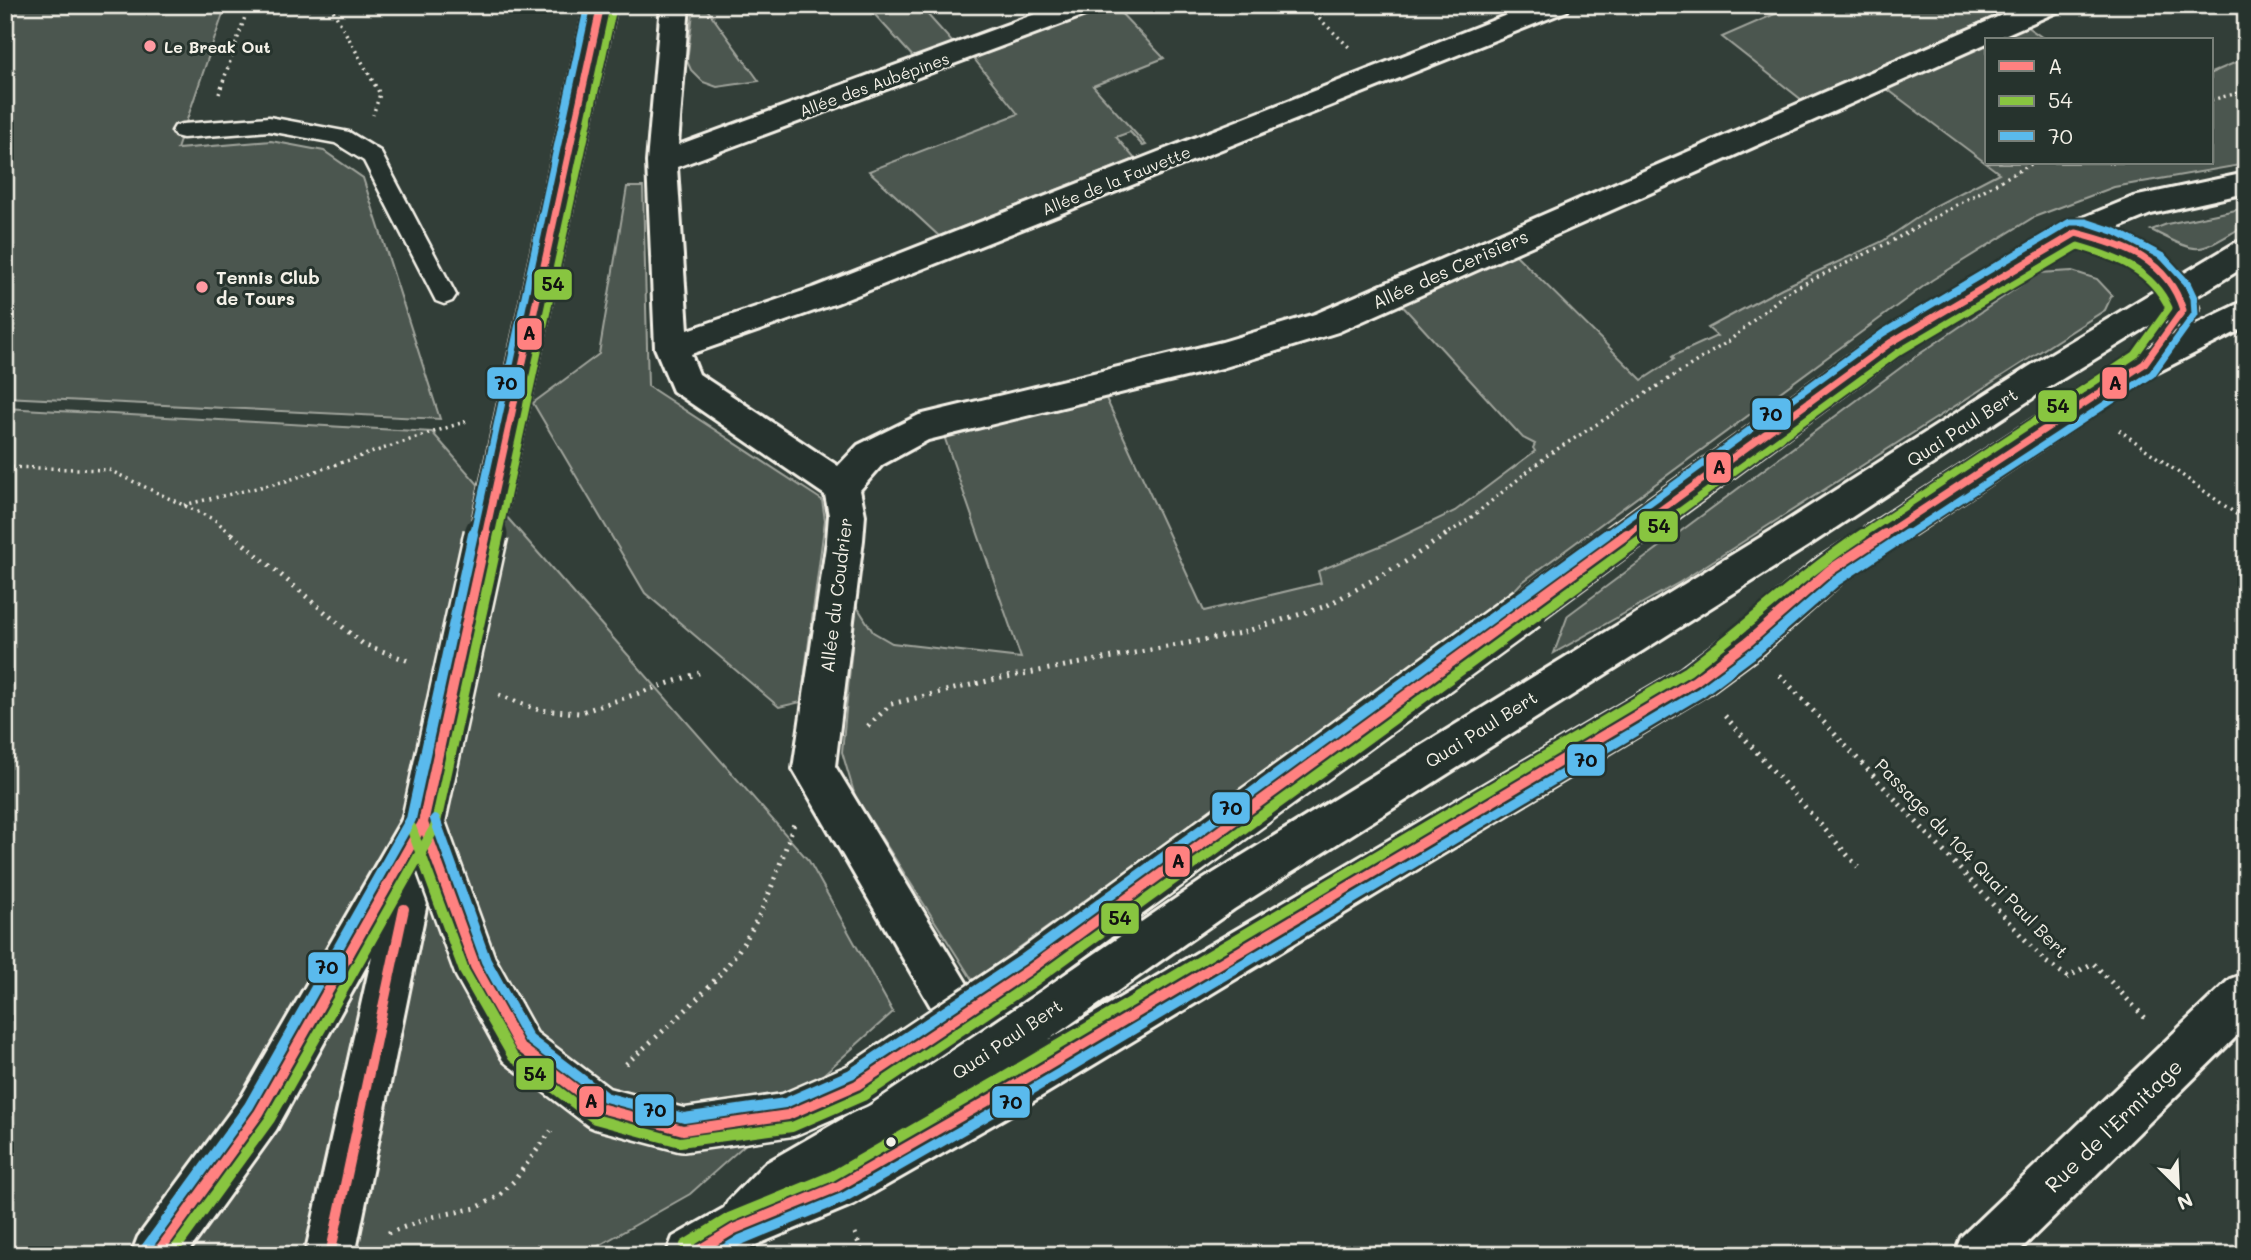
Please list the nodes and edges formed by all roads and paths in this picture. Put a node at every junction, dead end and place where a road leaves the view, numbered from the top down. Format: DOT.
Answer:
graph roads {
  1 [pos="250,5"];
  2 [pos="330,5"];
  3 [pos="601,5"];
  4 [pos="675,5"];
  5 [pos="1086,5"];
  6 [pos="1305,5"];
  7 [pos="1557,5"];
  8 [pos="2049,5"];
  9 [pos="1380,76"];
  10 [pos="2246,91"];
  11 [pos="2212,100"];
  12 [pos="206,130"];
  13 [pos="183,131"];
  14 [pos="341,137"];
  15 [pos="662,162"];
  16 [pos="2031,164"];
  17 [pos="2246,183"];
  18 [pos="2076,233"];
  19 [pos="2246,251"];
  20 [pos="2177,292"];
  21 [pos="444,295"];
  22 [pos="2246,312"];
  23 [pos="672,348"];
  24 [pos="2144,364"];
  25 [pos="2083,404"];
  26 [pos="469,420"];
  27 [pos="5,467"];
  28 [pos="841,487"];
  29 [pos="183,505"];
  30 [pos="2246,521"];
  31 [pos="1749,641"];
  32 [pos="413,663"];
  33 [pos="699,673"];
  34 [pos="1695,681"];
  35 [pos="489,691"];
  36 [pos="814,769"];
  37 [pos="423,823"];
  38 [pos="1858,867"];
  39 [pos="2246,995"];
  40 [pos="2183,1057"];
  41 [pos="995,1074"];
  42 [pos="156,1255"];
  43 [pos="330,1255"];
  44 [pos="691,1255"];
  45 [pos="1979,1255"];
  1 -- 12 [label="path"];
  2 -- 14 [label="path"];
  3 -- 37 [label="main road, bridge"];
  4 -- 15 [label="main road"];
  5 -- 15 [label="main road, Allée des Aubépines"];
  6 -- 9 [label="path"];
  7 -- 9 [label="main road, Allée de la Fauvette"];
  8 -- 28 [label="main road, Allée des Cerisiers"];
  9 -- 23 [label="main road, Allée de la Fauvette"];
  10 -- 11 [label="path"];
  12 -- 13 [label="lane"];
  12 -- 14 [label="lane"];
  14 -- 21 [label="lane"];
  15 -- 23 [label="main road"];
  16 -- 36 [label="path"];
  17 -- 18 [label="main road"];
  18 -- 20 [label="main road"];
  18 -- 37 [label="main road, bridge"];
  19 -- 20 [label="main road, Quai Paul Bert"];
  20 -- 24 [label="main road"];
  20 -- 41 [label="main road, Quai Paul Bert"];
  22 -- 24 [label="main road, Quai Paul Bert"];
  23 -- 28 [label="main road"];
  24 -- 25 [label="main road, Quai Paul Bert"];
  25 -- 30 [label="path"];
  25 -- 31 [label="main road, Quai Paul Bert"];
  26 -- 29 [label="path"];
  27 -- 29 [label="path"];
  28 -- 36 [label="main road, Allée du Coudrier"];
  29 -- 32 [label="path"];
  31 -- 34 [label="main road, Quai Paul Bert"];
  31 -- 40 [label="path, Passage du 104 Quai Paul Bert"];
  33 -- 35 [label="path"];
  34 -- 38 [label="path"];
  34 -- 41 [label="main road, Quai Paul Bert"];
  36 -- 41 [label="main road"];
  37 -- 42 [label="main road"];
  37 -- 43 [label="main road"];
  39 -- 40 [label="main road, Rue de l'Ermitage"];
  40 -- 45 [label="main road, Rue de l'Ermitage"];
  41 -- 44 [label="main road, Quai Paul Bert"];
}
